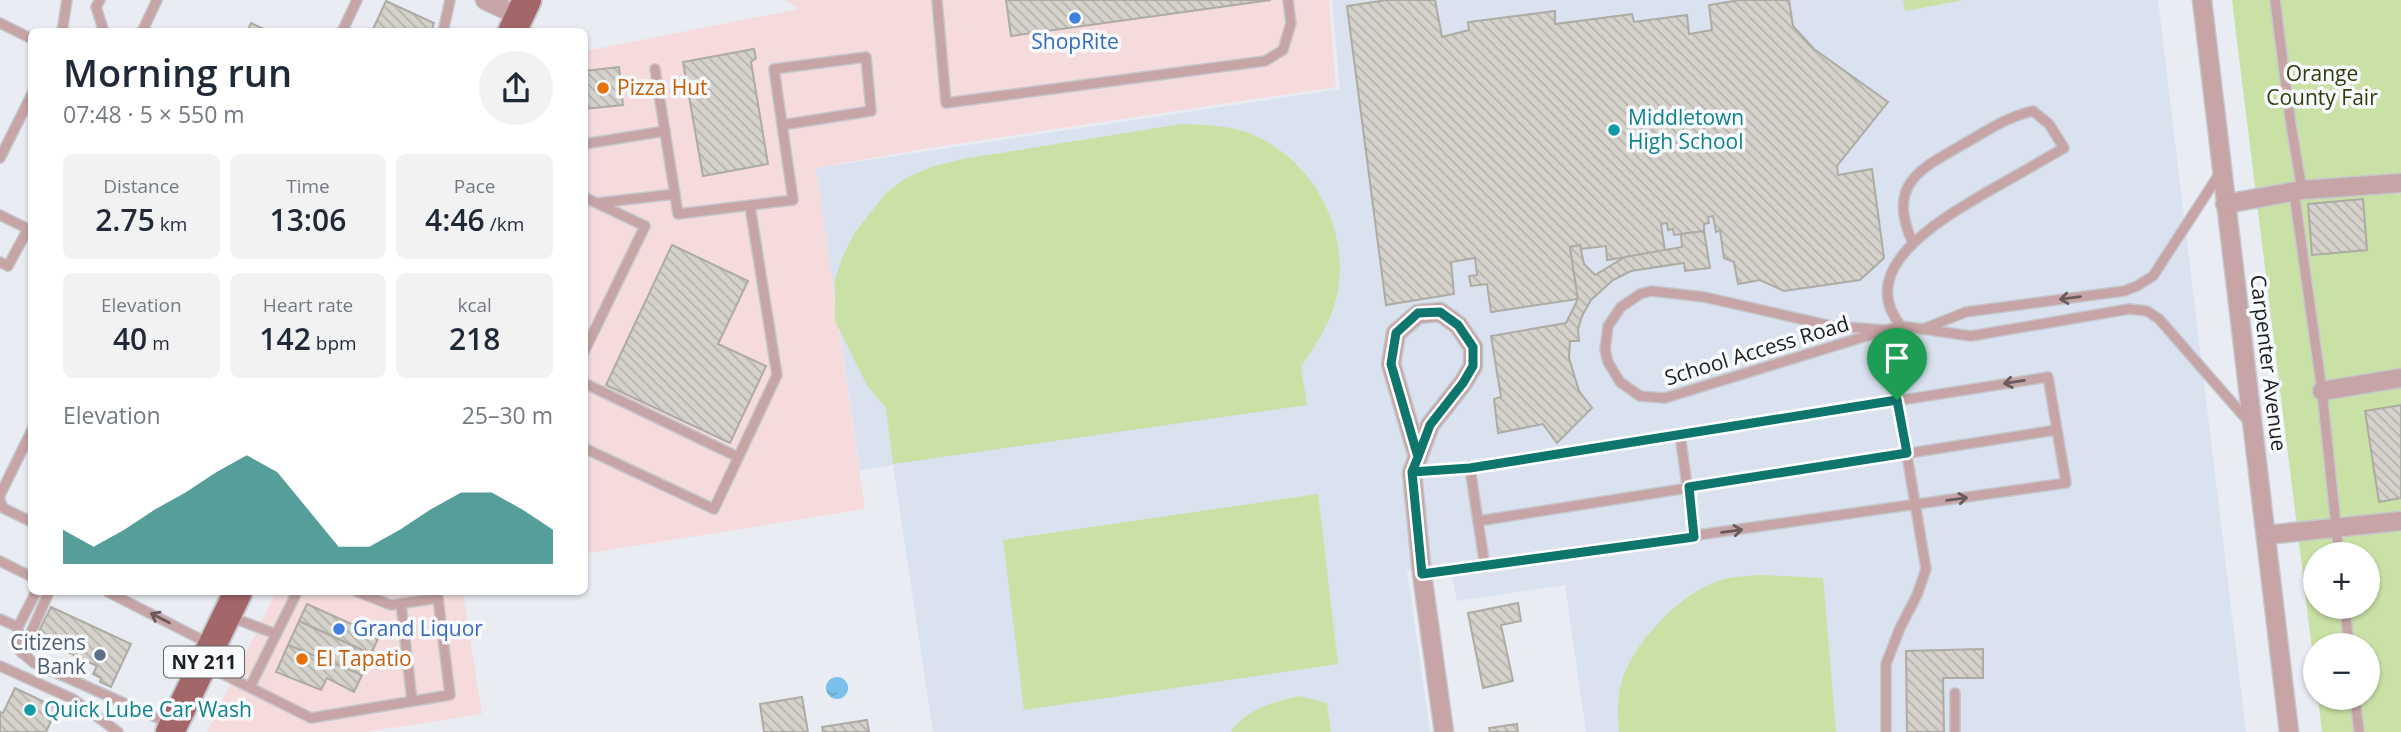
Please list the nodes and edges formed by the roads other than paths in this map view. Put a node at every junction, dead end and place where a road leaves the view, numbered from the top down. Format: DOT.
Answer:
graph roads {
  1 [pos="67,0"];
  2 [pos="100,0"];
  3 [pos="157,0"];
  4 [pos="357,0"];
  5 [pos="450,0"];
  6 [pos="485,0"];
  7 [pos="937,0"];
  8 [pos="1288,0"];
  9 [pos="2202,0"];
  10 [pos="2275,0"];
  11 [pos="519,16"];
  12 [pos="0,23"];
  13 [pos="63,28"];
  14 [pos="103,28"];
  15 [pos="144,28"];
  16 [pos="344,28"];
  17 [pos="444,28"];
  18 [pos="28,37"];
  19 [pos="655,69"];
  20 [pos="28,102"];
  21 [pos="782,125"];
  22 [pos="665,131"];
  23 [pos="588,143"];
  24 [pos="0,158"];
  25 [pos="2222,169"];
  26 [pos="2401,183"];
  27 [pos="2298,191"];
  28 [pos="675,194"];
  29 [pos="588,199"];
  30 [pos="597,203"];
  31 [pos="2225,204"];
  32 [pos="750,205"];
  33 [pos="0,215"];
  34 [pos="1913,243"];
  35 [pos="0,262"];
  36 [pos="2124,291"];
  37 [pos="2129,309"];
  38 [pos="1901,326"];
  39 [pos="1886,330"];
  40 [pos="1920,330"];
  41 [pos="588,344"];
  42 [pos="2401,378"];
  43 [pos="588,385"];
  44 [pos="2322,391"];
  45 [pos="1897,400"];
  46 [pos="2253,426"];
  47 [pos="2056,430"];
  48 [pos="1680,434"];
  49 [pos="28,438"];
  50 [pos="588,450"];
  51 [pos="1907,453"];
  52 [pos="738,457"];
  53 [pos="1415,465"];
  54 [pos="1470,468"];
  55 [pos="1689,487"];
  56 [pos="0,497"];
  57 [pos="1914,505"];
  58 [pos="28,520"];
  59 [pos="1478,521"];
  60 [pos="2401,521"];
  61 [pos="2336,527"];
  62 [pos="2266,535"];
  63 [pos="1694,537"];
  64 [pos="2338,542"];
  65 [pos="0,561"];
  66 [pos="1485,567"];
  67 [pos="1422,574"];
  68 [pos="28,575"];
  69 [pos="34,595"];
  70 [pos="48,595"];
  71 [pos="113,595"];
  72 [pos="296,595"];
  73 [pos="366,595"];
  74 [pos="232,604"];
  75 [pos="401,604"];
  76 [pos="0,619"];
  77 [pos="18,627"];
  78 [pos="276,634"];
  79 [pos="22,653"];
  80 [pos="208,655"];
  81 [pos="0,666"];
  82 [pos="250,687"];
  83 [pos="1955,693"];
  84 [pos="412,701"];
  85 [pos="2356,710"];
  86 [pos="172,728"];
  87 [pos="118,732"];
  88 [pos="1444,732"];
  89 [pos="1886,732"];
  90 [pos="1955,732"];
  91 [pos="2289,732"];
  92 [pos="2359,732"];
  1 -- 13 [label="lane"];
  2 -- 14 [label="lane"];
  3 -- 15 [label="lane"];
  4 -- 16 [label="lane"];
  5 -- 17 [label="lane"];
  6 -- 11 [label="street"];
  7 -- 8 [label="lane"];
  9 -- 25 [label="street, Carpenter Avenue"];
  10 -- 27 [label="lane"];
  12 -- 18 [label="lane"];
  19 -- 22 [label="lane"];
  20 -- 24 [label="lane"];
  21 -- 21 [label="lane"];
  21 -- 32 [label="lane"];
  22 -- 23 [label="lane"];
  22 -- 28 [label="lane"];
  25 -- 31 [label="street, Carpenter Avenue"];
  25 -- 36 [label="lane"];
  26 -- 27 [label="street"];
  27 -- 31 [label="street"];
  27 -- 44 [label="lane"];
  28 -- 30 [label="lane"];
  28 -- 32 [label="lane"];
  29 -- 30 [label="lane"];
  30 -- 41 [label="lane"];
  31 -- 46 [label="street, Carpenter Avenue"];
  32 -- 52 [label="lane"];
  33 -- 35 [label="lane"];
  34 -- 34 [label="lane"];
  34 -- 38 [label="lane"];
  36 -- 37 [label="lane"];
  36 -- 40 [label="lane, one-way"];
  37 -- 40 [label="lane, School Access Road"];
  37 -- 46 [label="lane"];
  38 -- 39 [label="lane, School Access Road"];
  38 -- 40 [label="lane, School Access Road"];
  39 -- 39 [label="lane, School Access Road"];
  39 -- 45 [label="lane"];
  42 -- 44 [label="street"];
  43 -- 52 [label="lane"];
  44 -- 61 [label="lane"];
  47 -- 45 [label="lane, one-way"];
  45 -- 48 [label="lane"];
  45 -- 51 [label="lane"];
  46 -- 62 [label="street, Carpenter Avenue"];
  47 -- 51 [label="lane"];
  57 -- 47 [label="lane, one-way"];
  48 -- 54 [label="lane"];
  48 -- 55 [label="lane"];
  49 -- 56 [label="lane"];
  50 -- 52 [label="lane"];
  51 -- 55 [label="lane"];
  51 -- 57 [label="lane"];
  53 -- 53 [label="street"];
  53 -- 54 [label="lane"];
  53 -- 67 [label="street"];
  54 -- 59 [label="lane"];
  55 -- 59 [label="lane"];
  55 -- 63 [label="lane"];
  56 -- 58 [label="lane"];
  63 -- 57 [label="lane, one-way"];
  57 -- 89 [label="lane"];
  59 -- 66 [label="lane"];
  60 -- 61 [label="street"];
  61 -- 62 [label="street"];
  61 -- 64 [label="lane"];
  62 -- 91 [label="street, Carpenter Avenue"];
  63 -- 66 [label="lane"];
  65 -- 68 [label="lane"];
  66 -- 67 [label="lane"];
  67 -- 88 [label="street"];
  69 -- 77 [label="lane"];
  70 -- 79 [label="lane"];
  80 -- 71 [label="lane, one-way"];
  72 -- 78 [label="lane"];
  73 -- 75 [label="lane"];
  74 -- 78 [label="lane"];
  74 -- 80 [label="main road, NY 211"];
  75 -- 84 [label="lane"];
  75 -- 84 [label="lane"];
  76 -- 77 [label="lane"];
  77 -- 79 [label="lane"];
  78 -- 82 [label="lane"];
  79 -- 86 [label="lane"];
  80 -- 82 [label="lane"];
  80 -- 86 [label="main road, NY 211"];
  81 -- 87 [label="lane"];
  82 -- 84 [label="lane"];
  83 -- 90 [label="lane"];
  85 -- 92 [label="lane"];
}
